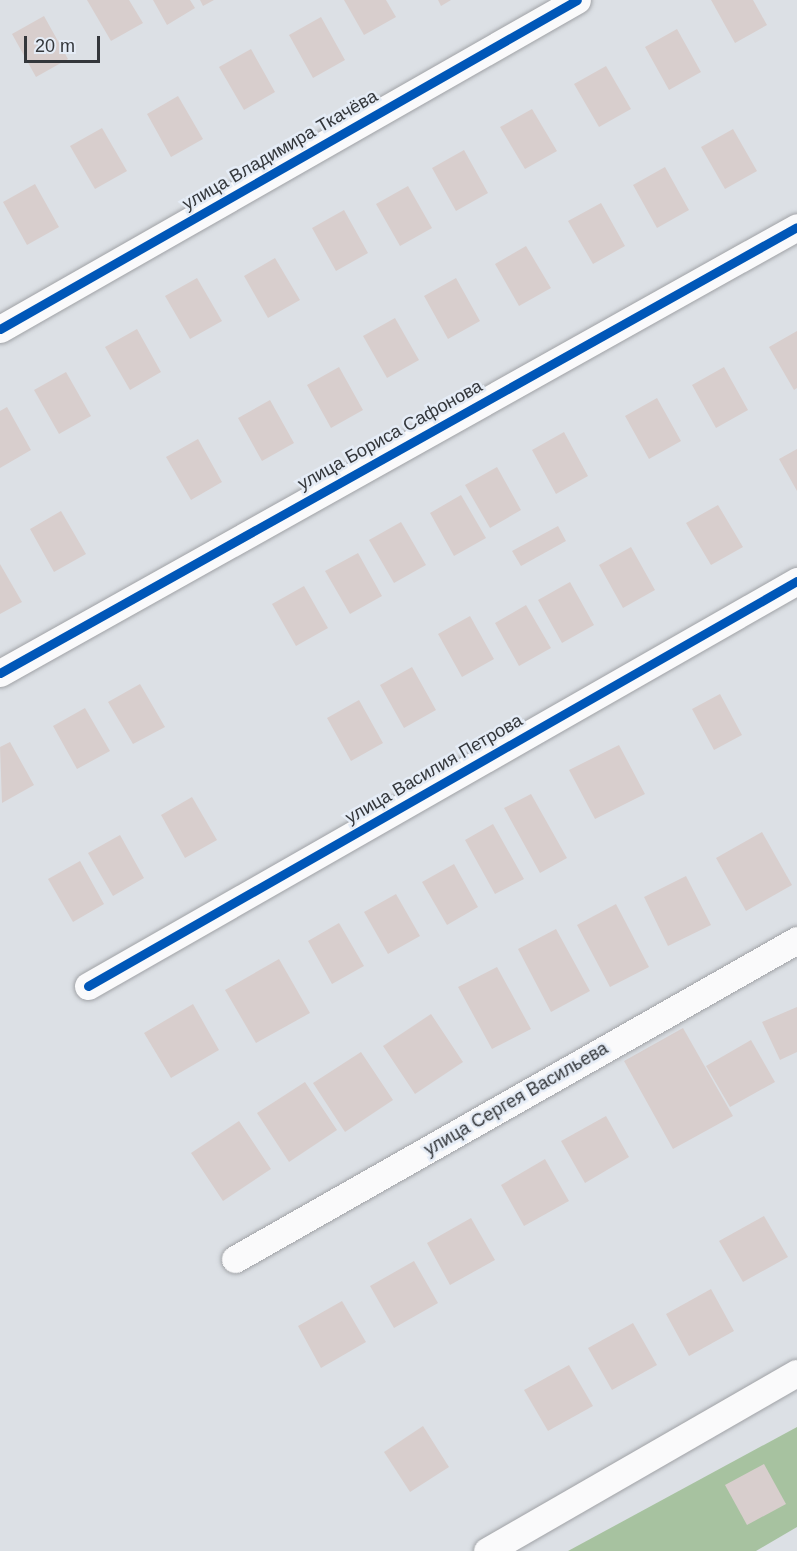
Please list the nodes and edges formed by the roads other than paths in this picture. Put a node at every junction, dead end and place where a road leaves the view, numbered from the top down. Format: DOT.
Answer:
graph roads {
  1 [pos="577,0"];
  2 [pos="797,227"];
  3 [pos="0,329"];
  4 [pos="797,581"];
  5 [pos="0,673"];
  6 [pos="797,940"];
  7 [pos="88,986"];
  8 [pos="235,1259"];
  9 [pos="797,1373"];
  10 [pos="487,1551"];
  1 -- 3 [label="street, улица Владимира Ткачёва"];
  2 -- 5 [label="street, улица Бориса Сафонова"];
  4 -- 7 [label="street, улица Василия Петрова"];
  6 -- 8 [label="street, улица Сергея Васильева"];
  9 -- 10 [label="street"];
}
